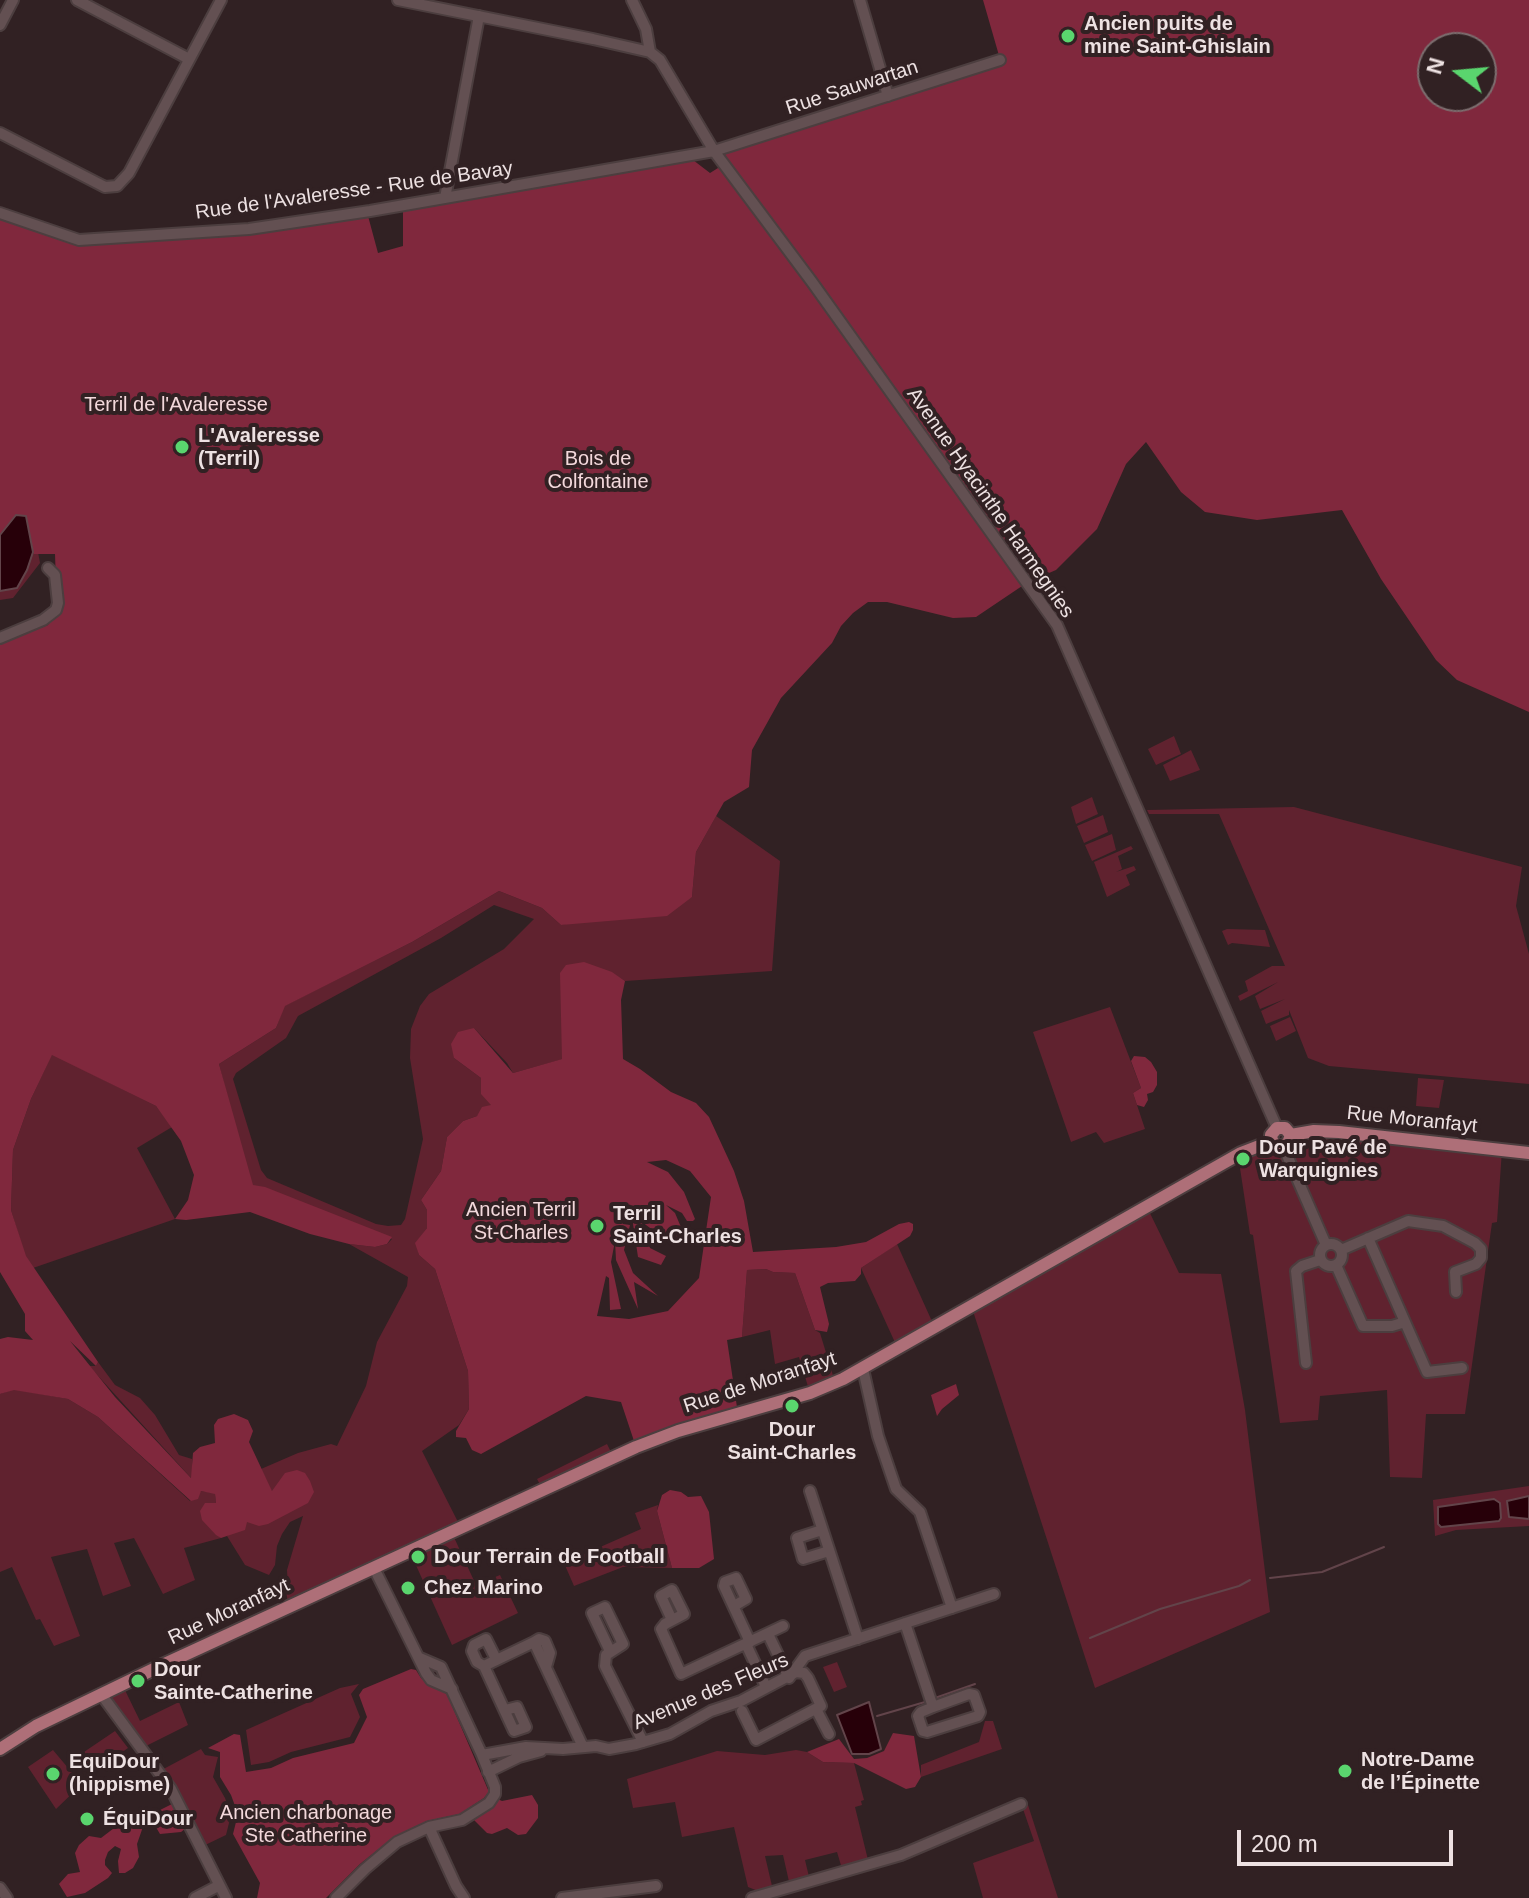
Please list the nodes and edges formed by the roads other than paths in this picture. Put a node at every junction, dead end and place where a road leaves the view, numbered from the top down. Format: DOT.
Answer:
graph roads {
  1 [pos="13,0"];
  2 [pos="77,0"];
  3 [pos="221,0"];
  4 [pos="398,0"];
  5 [pos="632,0"];
  6 [pos="860,0"];
  7 [pos="479,16"];
  8 [pos="0,25"];
  9 [pos="650,52"];
  10 [pos="189,59"];
  11 [pos="1000,60"];
  12 [pos="888,96"];
  13 [pos="0,133"];
  14 [pos="714,151"];
  15 [pos="445,198"];
  16 [pos="0,213"];
  17 [pos="48,568"];
  18 [pos="0,638"];
  19 [pos="1277,1128"];
  20 [pos="1282,1141"];
  21 [pos="1529,1153"];
  22 [pos="1368,1238"];
  23 [pos="1326,1245"];
  24 [pos="1341,1250"];
  25 [pos="1320,1260"];
  26 [pos="1336,1265"];
  27 [pos="1456,1292"];
  28 [pos="1405,1322"];
  29 [pos="1306,1363"];
  30 [pos="1462,1368"];
  31 [pos="863,1369"];
  32 [pos="810,1491"];
  33 [pos="822,1530"];
  34 [pos="829,1551"];
  35 [pos="374,1568"];
  36 [pos="994,1594"];
  37 [pos="734,1606"];
  38 [pos="952,1608"];
  39 [pos="672,1620"];
  40 [pos="905,1623"];
  41 [pos="783,1626"];
  42 [pos="768,1634"];
  43 [pos="858,1639"];
  44 [pos="748,1643"];
  45 [pos="610,1651"];
  46 [pos="496,1659"];
  47 [pos="481,1664"];
  48 [pos="789,1678"];
  49 [pos="766,1687"];
  50 [pos="101,1694"];
  51 [pos="819,1707"];
  52 [pos="933,1707"];
  53 [pos="505,1710"];
  54 [pos="742,1711"];
  55 [pos="829,1734"];
  56 [pos="639,1740"];
  57 [pos="580,1748"];
  58 [pos="0,1749"];
  59 [pos="518,1753"];
  60 [pos="482,1755"];
  61 [pos="488,1772"];
  62 [pos="1021,1804"];
  63 [pos="429,1827"];
  64 [pos="218,1886"];
  65 [pos="656,1886"];
  66 [pos="0,1888"];
  67 [pos="753,1897"];
  68 [pos="7,1898"];
  69 [pos="195,1898"];
  70 [pos="226,1898"];
  71 [pos="336,1898"];
  72 [pos="464,1898"];
  73 [pos="562,1898"];
  1 -- 8 [label="street"];
  2 -- 10 [label="street"];
  3 -- 10 [label="street"];
  4 -- 7 [label="street"];
  5 -- 9 [label="street"];
  6 -- 12 [label="street"];
  7 -- 9 [label="street"];
  7 -- 15 [label="street"];
  9 -- 14 [label="street, Avenue Hyacinthe Harmegnies"];
  10 -- 13 [label="street"];
  11 -- 12 [label="street, Rue Sauwartan"];
  12 -- 14 [label="street, Rue Sauwartan"];
  14 -- 15 [label="street, Rue de l'Avaleresse - Rue de Bavay"];
  14 -- 19 [label="street, Avenue Hyacinthe Harmegnies"];
  15 -- 16 [label="street, Rue de l'Avaleresse - Rue de Bavay"];
  17 -- 18 [label="street"];
  19 -- 20 [label="main road"];
  20 -- 21 [label="main road, Rue Moranfayt"];
  20 -- 23 [label="street"];
  20 -- 31 [label="main road, Rue de Moranfayt"];
  22 -- 24 [label="street"];
  22 -- 27 [label="street"];
  22 -- 28 [label="street"];
  23 -- 24 [label="street"];
  23 -- 25 [label="street"];
  24 -- 26 [label="street"];
  25 -- 26 [label="street"];
  25 -- 29 [label="street"];
  26 -- 28 [label="street"];
  28 -- 30 [label="street"];
  31 -- 35 [label="main road, Rue de Moranfayt"];
  31 -- 38 [label="street"];
  32 -- 33 [label="street"];
  33 -- 34 [label="street"];
  33 -- 34 [label="street"];
  34 -- 43 [label="street"];
  35 -- 50 [label="main road, Rue Moranfayt"];
  35 -- 60 [label="street"];
  36 -- 38 [label="street"];
  37 -- 44 [label="street"];
  38 -- 40 [label="street"];
  39 -- 44 [label="street"];
  40 -- 43 [label="street"];
  40 -- 52 [label="street"];
  41 -- 42 [label="street"];
  42 -- 44 [label="street"];
  42 -- 48 [label="street"];
  43 -- 48 [label="street"];
  44 -- 49 [label="street"];
  45 -- 56 [label="street"];
  46 -- 47 [label="street"];
  46 -- 47 [label="street"];
  46 -- 57 [label="street"];
  47 -- 53 [label="street"];
  48 -- 49 [label="street, Avenue des Fleurs"];
  48 -- 51 [label="street, Avenue des Fleurs"];
  49 -- 56 [label="street, Avenue des Fleurs"];
  50 -- 58 [label="main road, Rue Moranfayt"];
  50 -- 64 [label="street"];
  51 -- 54 [label="street"];
  51 -- 55 [label="street"];
  52 -- 52 [label="street"];
  56 -- 57 [label="street, Avenue des Fleurs"];
  57 -- 59 [label="street, Avenue des Fleurs"];
  59 -- 60 [label="street, Avenue des Fleurs"];
  59 -- 61 [label="street, Avenue des Fleurs"];
  60 -- 61 [label="street"];
  61 -- 63 [label="street"];
  62 -- 67 [label="street"];
  63 -- 71 [label="street"];
  63 -- 72 [label="street"];
  64 -- 69 [label="street"];
  64 -- 70 [label="street"];
  65 -- 73 [label="street"];
  66 -- 68 [label="street"];
}
